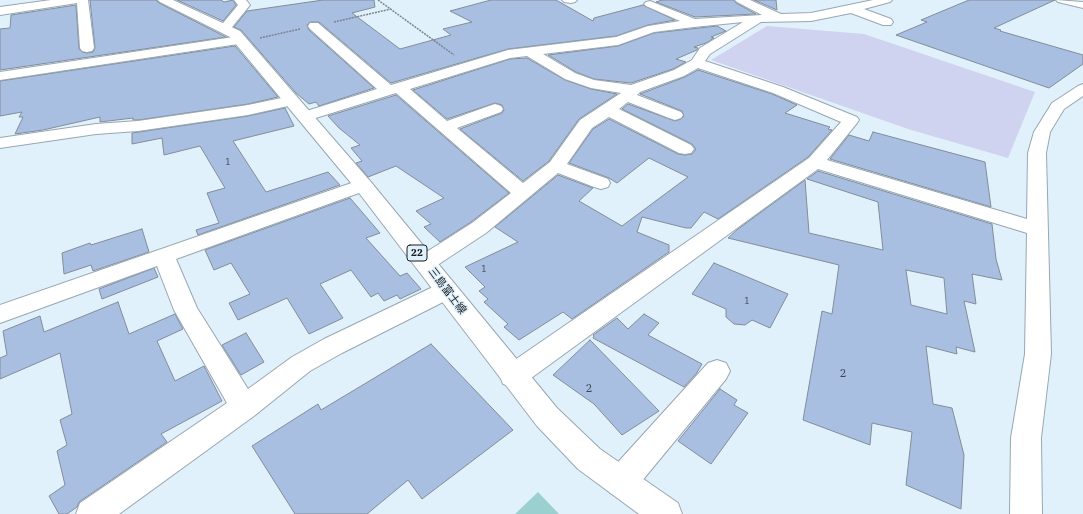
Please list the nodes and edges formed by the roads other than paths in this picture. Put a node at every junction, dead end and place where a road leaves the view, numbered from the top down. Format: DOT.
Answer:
graph roads {
  1 [pos="74,0"];
  2 [pos="82,0"];
  3 [pos="164,0"];
  4 [pos="240,0"];
  5 [pos="1062,0"];
  6 [pos="745,1"];
  7 [pos="876,1"];
  8 [pos="824,3"];
  9 [pos="650,4"];
  10 [pos="1083,5"];
  11 [pos="2,8"];
  12 [pos="847,10"];
  13 [pos="757,19"];
  14 [pos="780,19"];
  15 [pos="700,22"];
  16 [pos="887,22"];
  17 [pos="314,26"];
  18 [pos="233,34"];
  19 [pos="87,48"];
  20 [pos="530,52"];
  21 [pos="698,63"];
  22 [pos="0,76"];
  23 [pos="392,88"];
  24 [pos="1083,89"];
  25 [pos="630,93"];
  26 [pos="299,108"];
  27 [pos="495,108"];
  28 [pos="608,110"];
  29 [pos="675,115"];
  30 [pos="445,127"];
  31 [pos="0,143"];
  32 [pos="685,149"];
  33 [pos="815,162"];
  34 [pos="556,166"];
  35 [pos="601,183"];
  36 [pos="363,185"];
  37 [pos="523,193"];
  38 [pos="1036,229"];
  39 [pos="164,256"];
  40 [pos="425,263"];
  41 [pos="445,290"];
  42 [pos="0,314"];
  43 [pos="717,371"];
  44 [pos="513,376"];
  45 [pos="244,407"];
  46 [pos="621,482"];
  47 [pos="92,514"];
  48 [pos="666,514"];
  49 [pos="1026,514"];
  1 -- 11 [label="street"];
  2 -- 19 [label="street"];
  3 -- 18 [label="street, 三島富士線 / 22"];
  4 -- 18 [label="street"];
  5 -- 10 [label="street"];
  6 -- 14 [label="street"];
  6 -- 15 [label="street"];
  7 -- 12 [label="street"];
  8 -- 12 [label="street"];
  9 -- 15 [label="street"];
  12 -- 14 [label="street"];
  12 -- 16 [label="street"];
  13 -- 14 [label="street"];
  13 -- 15 [label="street"];
  13 -- 21 [label="street"];
  15 -- 20 [label="street"];
  17 -- 23 [label="street"];
  18 -- 22 [label="street"];
  18 -- 26 [label="street, 三島富士線 / 22"];
  20 -- 23 [label="street"];
  20 -- 25 [label="street"];
  21 -- 25 [label="street"];
  21 -- 33 [label="street"];
  23 -- 26 [label="street"];
  23 -- 30 [label="street"];
  24 -- 38 [label="street"];
  25 -- 28 [label="street"];
  25 -- 29 [label="street"];
  26 -- 31 [label="street"];
  26 -- 36 [label="street, 三島富士線 / 22"];
  27 -- 30 [label="street"];
  28 -- 32 [label="street"];
  28 -- 34 [label="street"];
  30 -- 37 [label="street"];
  33 -- 38 [label="street"];
  33 -- 44 [label="street"];
  34 -- 35 [label="street"];
  34 -- 37 [label="street"];
  36 -- 39 [label="street"];
  36 -- 40 [label="street, 三島富士線 / 22"];
  37 -- 40 [label="street"];
  38 -- 49 [label="street"];
  39 -- 42 [label="street"];
  39 -- 45 [label="street"];
  40 -- 41 [label="street, 三島富士線 / 22"];
  41 -- 44 [label="street, 三島富士線 / 22"];
  41 -- 45 [label="street"];
  43 -- 46 [label="street"];
  44 -- 46 [label="street, 三島富士線 / 22"];
  45 -- 47 [label="street"];
  46 -- 48 [label="street, 三島富士線 / 22"];
}
